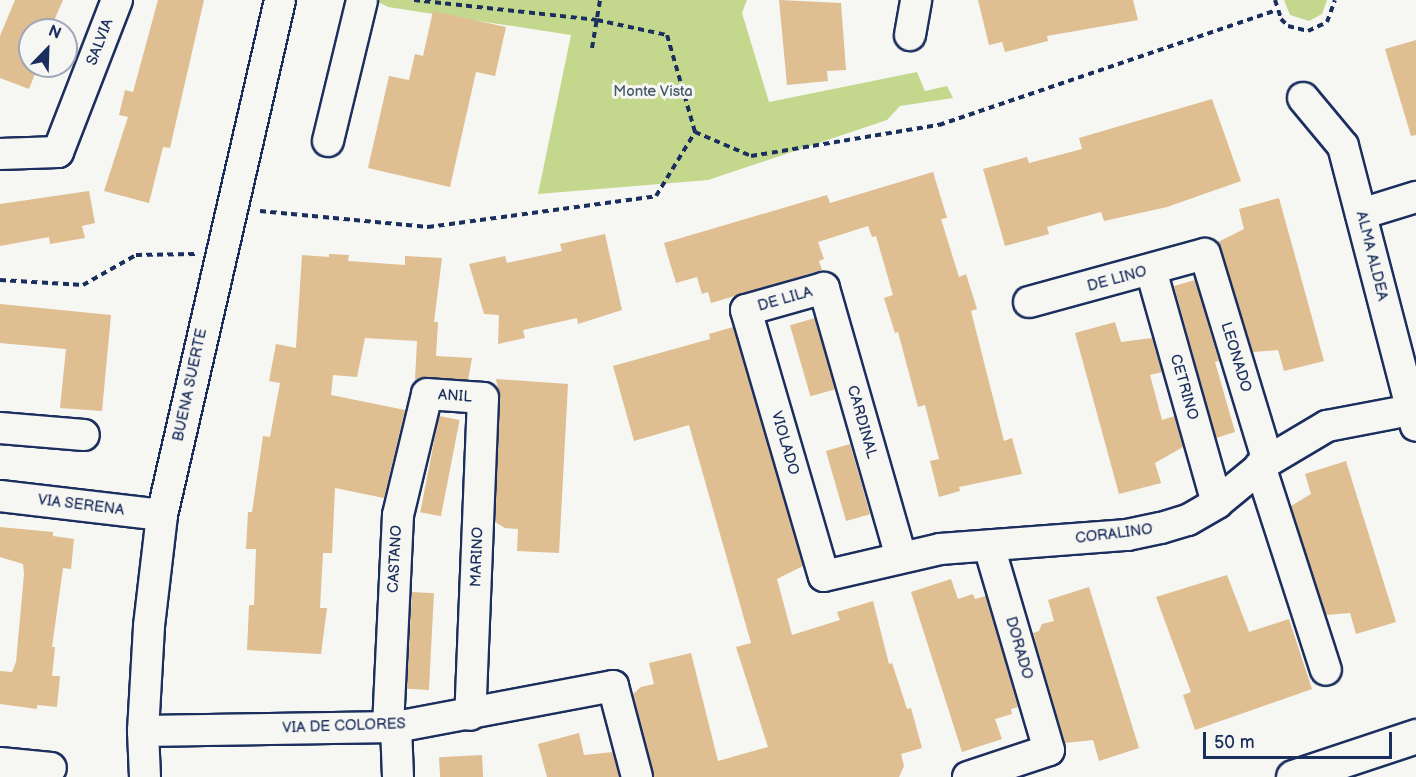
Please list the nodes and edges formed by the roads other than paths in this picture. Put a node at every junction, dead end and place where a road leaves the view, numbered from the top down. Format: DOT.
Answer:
graph roads {
  1 [pos="117,0"];
  2 [pos="280,0"];
  3 [pos="362,0"];
  4 [pos="916,0"];
  5 [pos="910,35"];
  6 [pos="1303,98"];
  7 [pos="328,141"];
  8 [pos="0,154"];
  9 [pos="1416,198"];
  10 [pos="1361,214"];
  11 [pos="1204,254"];
  12 [pos="1151,270"];
  13 [pos="824,288"];
  14 [pos="1029,303"];
  15 [pos="746,310"];
  16 [pos="427,394"];
  17 [pos="483,398"];
  18 [pos="1414,418"];
  19 [pos="0,428"];
  20 [pos="84,435"];
  21 [pos="1264,464"];
  22 [pos="0,496"];
  23 [pos="1217,503"];
  24 [pos="162,515"];
  25 [pos="988,546"];
  26 [pos="901,556"];
  27 [pos="824,576"];
  28 [pos="1326,670"];
  29 [pos="470,716"];
  30 [pos="392,727"];
  31 [pos="142,731"];
  32 [pos="1416,736"];
  33 [pos="0,763"];
  34 [pos="51,768"];
  35 [pos="145,777"];
  36 [pos="398,777"];
  37 [pos="637,777"];
  38 [pos="968,777"];
  39 [pos="1293,777"];
  1 -- 8 [label="street, SALVIA"];
  2 -- 24 [label="street, BUENA SUERTE"];
  3 -- 7 [label="street"];
  4 -- 5 [label="street"];
  6 -- 10 [label="street, ALMA ALDEA"];
  9 -- 10 [label="street"];
  10 -- 18 [label="street, ALMA ALDEA"];
  11 -- 12 [label="street, DE LINO"];
  11 -- 21 [label="street, LEONADO"];
  12 -- 14 [label="street, DE LINO"];
  12 -- 23 [label="street, CETRINO"];
  13 -- 15 [label="street, DE LILA"];
  13 -- 26 [label="street, CARDINAL"];
  15 -- 27 [label="street, VIOLADO"];
  16 -- 17 [label="street, ANIL"];
  16 -- 30 [label="street, CASTANO"];
  17 -- 29 [label="street, MARINO"];
  18 -- 21 [label="street, CORALINO"];
  19 -- 20 [label="street"];
  21 -- 23 [label="street, CORALINO"];
  21 -- 28 [label="street, LEONADO"];
  22 -- 24 [label="street, VIA SERENA"];
  23 -- 25 [label="street, CORALINO"];
  24 -- 31 [label="street, BUENA SUERTE"];
  25 -- 26 [label="street, CORALINO"];
  25 -- 38 [label="street, DORADO"];
  26 -- 27 [label="street, CORALINO"];
  29 -- 30 [label="street, VIA DE COLORES"];
  29 -- 37 [label="street, VIA DE COLORES"];
  30 -- 31 [label="street, VIA DE COLORES"];
  30 -- 36 [label="street, CASTANO"];
  31 -- 35 [label="street, BUENA SUERTE"];
  32 -- 39 [label="main road"];
  33 -- 34 [label="street"];
}
